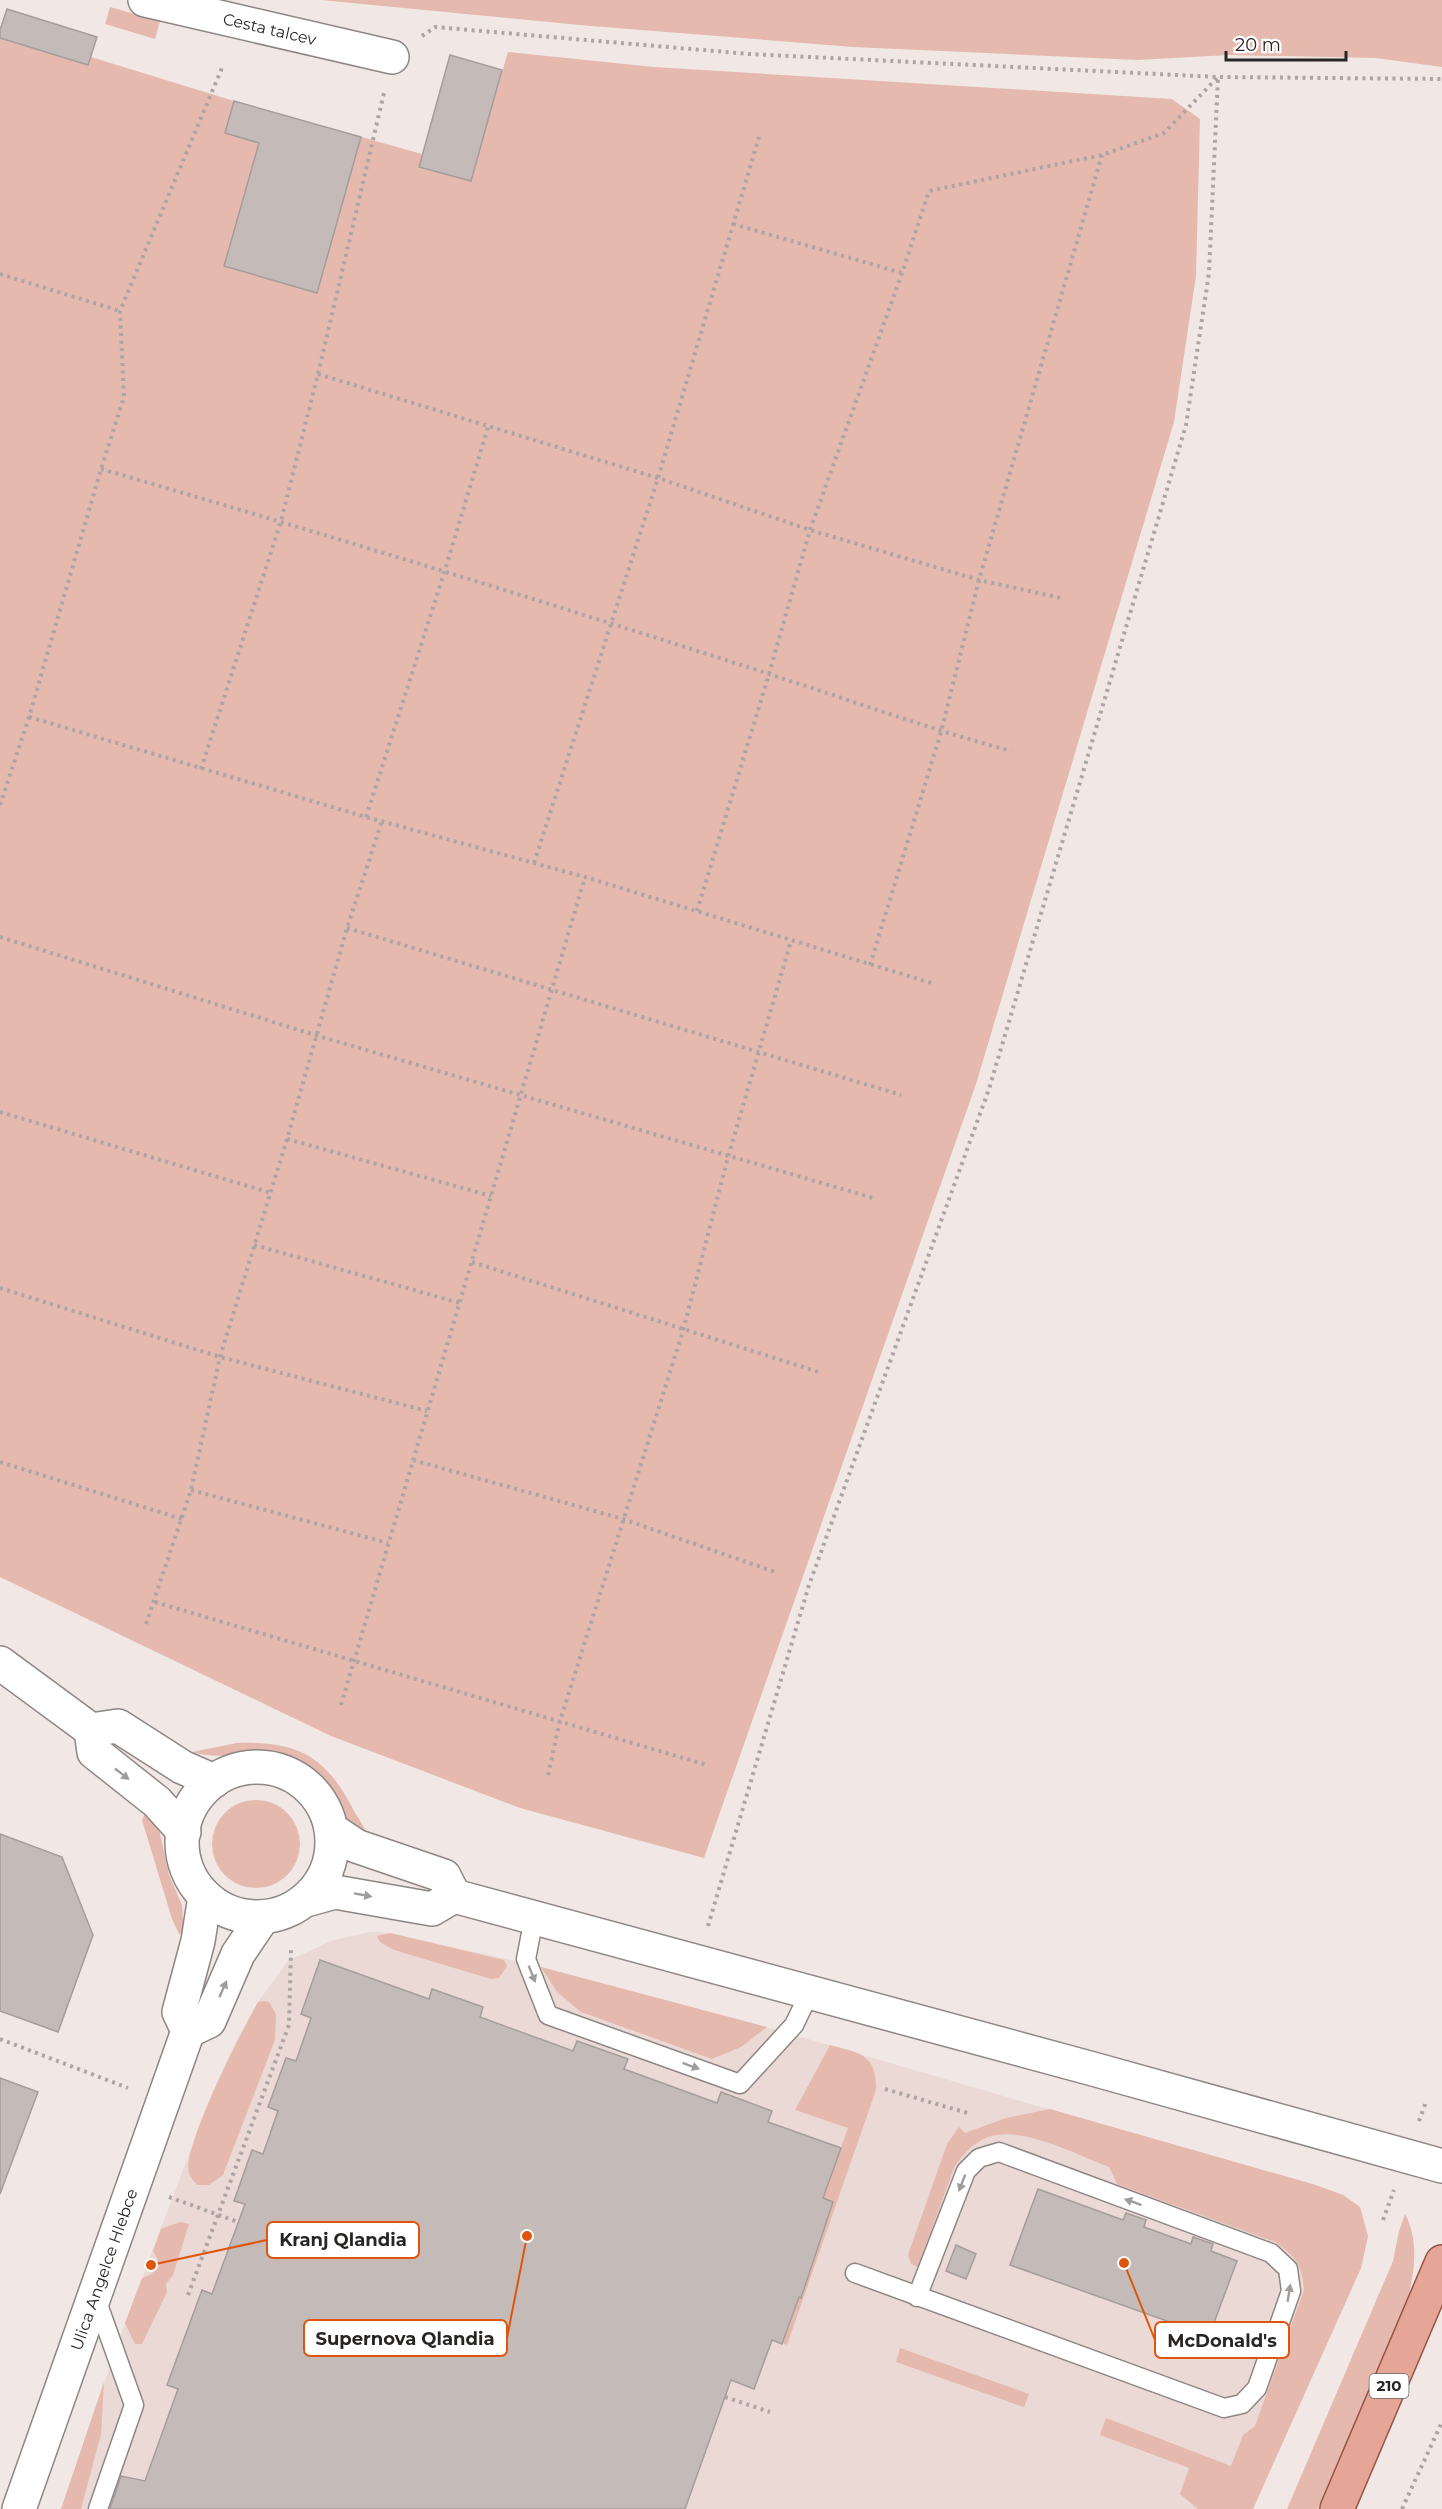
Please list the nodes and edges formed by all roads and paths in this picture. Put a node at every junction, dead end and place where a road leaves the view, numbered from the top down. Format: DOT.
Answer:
graph roads {
  1 [pos="145,0"];
  2 [pos="392,57"];
  3 [pos="222,68"];
  4 [pos="1218,77"];
  5 [pos="1442,79"];
  6 [pos="759,137"];
  7 [pos="1102,155"];
  8 [pos="733,224"];
  9 [pos="902,273"];
  10 [pos="0,274"];
  11 [pos="120,311"];
  12 [pos="318,374"];
  13 [pos="488,427"];
  14 [pos="101,469"];
  15 [pos="658,478"];
  16 [pos="281,521"];
  17 [pos="810,530"];
  18 [pos="445,570"];
  19 [pos="979,580"];
  20 [pos="1061,598"];
  21 [pos="610,624"];
  22 [pos="769,674"];
  23 [pos="29,717"];
  24 [pos="941,732"];
  25 [pos="1011,751"];
  26 [pos="201,769"];
  27 [pos="0,805"];
  28 [pos="366,817"];
  29 [pos="382,821"];
  30 [pos="534,863"];
  31 [pos="585,877"];
  32 [pos="697,911"];
  33 [pos="347,928"];
  34 [pos="0,937"];
  35 [pos="791,941"];
  36 [pos="870,965"];
  37 [pos="935,984"];
  38 [pos="552,990"];
  39 [pos="315,1035"];
  40 [pos="758,1052"];
  41 [pos="521,1095"];
  42 [pos="901,1095"];
  43 [pos="0,1112"];
  44 [pos="287,1139"];
  45 [pos="728,1157"];
  46 [pos="271,1193"];
  47 [pos="491,1196"];
  48 [pos="873,1198"];
  49 [pos="254,1245"];
  50 [pos="472,1262"];
  51 [pos="0,1288"];
  52 [pos="460,1303"];
  53 [pos="683,1330"];
  54 [pos="220,1357"];
  55 [pos="822,1373"];
  56 [pos="427,1411"];
  57 [pos="413,1460"];
  58 [pos="0,1462"];
  59 [pos="191,1490"];
  60 [pos="182,1519"];
  61 [pos="623,1519"];
  62 [pos="388,1543"];
  63 [pos="775,1572"];
  64 [pos="154,1602"];
  65 [pos="146,1624"];
  66 [pos="354,1661"];
  67 [pos="0,1663"];
  68 [pos="341,1705"];
  69 [pos="560,1721"];
  70 [pos="91,1730"];
  71 [pos="707,1765"];
  72 [pos="548,1775"];
  73 [pos="214,1781"];
  74 [pos="332,1830"];
  75 [pos="184,1832"];
  76 [pos="205,1896"];
  77 [pos="454,1896"];
  78 [pos="306,1900"];
  79 [pos="262,1917"];
  80 [pos="534,1918"];
  81 [pos="706,1935"];
  82 [pos="291,1950"];
  83 [pos="810,1992"];
  84 [pos="188,2031"];
  85 [pos="0,2039"];
  86 [pos="128,2088"];
  87 [pos="885,2089"];
  88 [pos="970,2114"];
  89 [pos="1442,2166"];
  90 [pos="162,2195"];
  91 [pos="218,2215"];
  92 [pos="238,2222"];
  93 [pos="1442,2262"];
  94 [pos="855,2273"];
  95 [pos="94,2295"];
  96 [pos="188,2295"];
  97 [pos="917,2297"];
  98 [pos="725,2397"];
  99 [pos="770,2412"];
  100 [pos="1442,2422"];
  101 [pos="19,2509"];
  102 [pos="98,2509"];
  103 [pos="1337,2509"];
  104 [pos="1402,2509"];
  1 -- 2 [label="street, Cesta talcev"];
  2 -- 4 [label="path"];
  2 -- 12 [label="path"];
  3 -- 11 [label="path"];
  4 -- 5 [label="path"];
  4 -- 7 [label="path"];
  4 -- 81 [label="path"];
  6 -- 8 [label="path"];
  7 -- 9 [label="path"];
  7 -- 19 [label="path"];
  8 -- 9 [label="path"];
  8 -- 15 [label="path"];
  9 -- 17 [label="path"];
  10 -- 11 [label="path"];
  11 -- 14 [label="path"];
  12 -- 13 [label="path"];
  12 -- 16 [label="path"];
  13 -- 15 [label="path"];
  13 -- 18 [label="path"];
  14 -- 16 [label="path"];
  14 -- 23 [label="path"];
  15 -- 17 [label="path"];
  15 -- 21 [label="path"];
  16 -- 18 [label="path"];
  16 -- 26 [label="path"];
  17 -- 19 [label="path"];
  17 -- 22 [label="path"];
  18 -- 21 [label="path"];
  18 -- 28 [label="path"];
  19 -- 20 [label="path"];
  19 -- 24 [label="path"];
  21 -- 22 [label="path"];
  21 -- 30 [label="path"];
  22 -- 24 [label="path"];
  22 -- 32 [label="path"];
  23 -- 26 [label="path"];
  23 -- 27 [label="path"];
  24 -- 25 [label="path"];
  24 -- 36 [label="path"];
  26 -- 28 [label="path"];
  28 -- 29 [label="path"];
  29 -- 30 [label="path"];
  29 -- 33 [label="path"];
  30 -- 31 [label="path"];
  31 -- 32 [label="path"];
  31 -- 38 [label="path"];
  32 -- 35 [label="path"];
  33 -- 38 [label="path"];
  33 -- 39 [label="path"];
  34 -- 39 [label="path"];
  35 -- 36 [label="path"];
  35 -- 40 [label="path"];
  36 -- 37 [label="path"];
  38 -- 40 [label="path"];
  38 -- 41 [label="path"];
  39 -- 41 [label="path"];
  39 -- 44 [label="path"];
  40 -- 42 [label="path"];
  40 -- 45 [label="path"];
  41 -- 45 [label="path"];
  41 -- 47 [label="path"];
  43 -- 46 [label="path"];
  44 -- 46 [label="path"];
  44 -- 47 [label="path"];
  45 -- 48 [label="path"];
  45 -- 53 [label="path"];
  46 -- 49 [label="path"];
  47 -- 50 [label="path"];
  49 -- 52 [label="path"];
  49 -- 54 [label="path"];
  50 -- 52 [label="path"];
  50 -- 53 [label="path"];
  51 -- 54 [label="path"];
  52 -- 56 [label="path"];
  53 -- 55 [label="path"];
  53 -- 61 [label="path"];
  54 -- 56 [label="path"];
  54 -- 59 [label="path"];
  56 -- 57 [label="path"];
  57 -- 61 [label="path"];
  57 -- 62 [label="path"];
  58 -- 60 [label="path"];
  59 -- 60 [label="path"];
  59 -- 62 [label="path"];
  60 -- 64 [label="path"];
  61 -- 63 [label="path"];
  61 -- 69 [label="path"];
  62 -- 66 [label="path"];
  64 -- 65 [label="path"];
  64 -- 66 [label="path"];
  66 -- 68 [label="path"];
  66 -- 69 [label="path"];
  67 -- 70 [label="street"];
  69 -- 71 [label="path"];
  69 -- 72 [label="path"];
  70 -- 73 [label="street"];
  70 -- 75 [label="street, one-way"];
  73 -- 74 [label="street"];
  73 -- 75 [label="street"];
  74 -- 77 [label="street"];
  74 -- 78 [label="street"];
  75 -- 76 [label="street"];
  76 -- 79 [label="street"];
  76 -- 84 [label="street"];
  78 -- 77 [label="street, one-way"];
  77 -- 80 [label="street"];
  78 -- 79 [label="street"];
  84 -- 79 [label="street, one-way"];
  80 -- 83 [label="street"];
  80 -- 83 [label="lane, one-way"];
  82 -- 91 [label="path"];
  83 -- 89 [label="street"];
  84 -- 95 [label="street, Ulica Angelce Hlebce"];
  85 -- 86 [label="path"];
  87 -- 88 [label="path"];
  90 -- 91 [label="path"];
  91 -- 92 [label="path"];
  91 -- 96 [label="path"];
  93 -- 103 [label="main road, 210"];
  94 -- 97 [label="lane"];
  95 -- 101 [label="street, Ulica Angelce Hlebce"];
  95 -- 102 [label="lane"];
  97 -- 97 [label="lane, one-way"];
  98 -- 99 [label="path"];
  100 -- 104 [label="path"];
}
